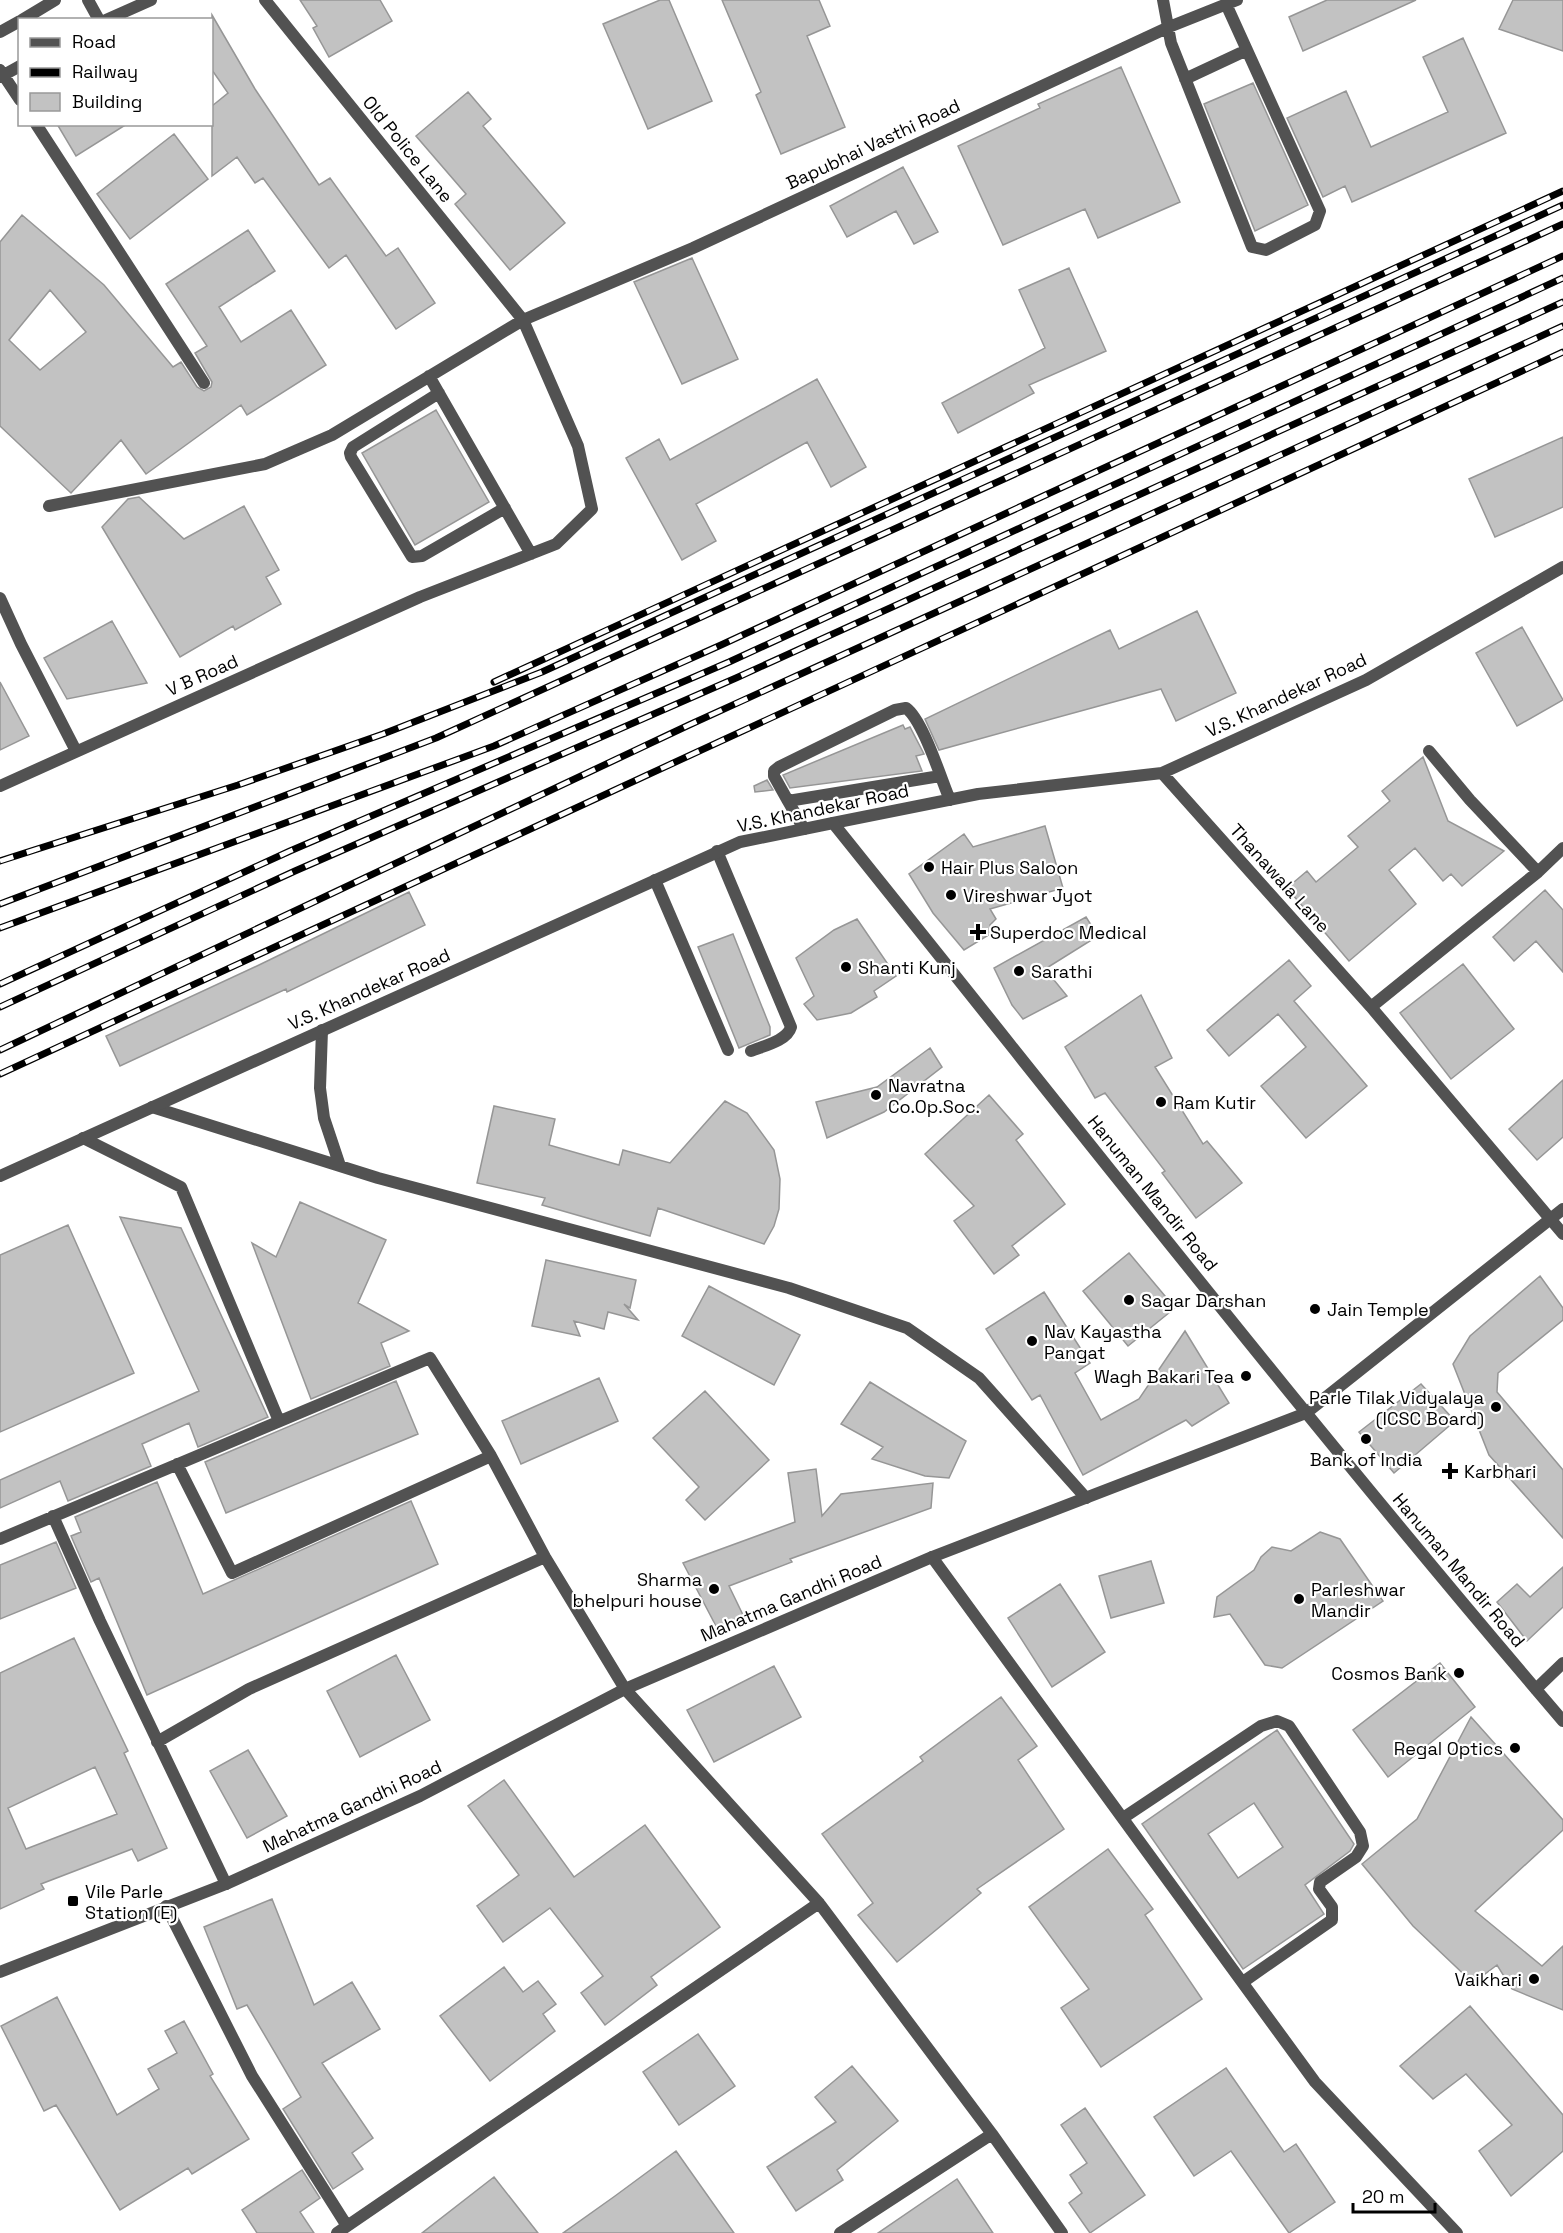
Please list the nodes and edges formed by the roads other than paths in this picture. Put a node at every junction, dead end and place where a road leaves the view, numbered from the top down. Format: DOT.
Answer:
graph roads {
  1 [pos="55,0"];
  2 [pos="88,0"];
  3 [pos="151,0"];
  4 [pos="265,0"];
  5 [pos="1162,0"];
  6 [pos="1232,2"];
  7 [pos="24,18"];
  8 [pos="98,18"];
  9 [pos="110,18"];
  10 [pos="18,22"];
  11 [pos="1169,27"];
  12 [pos="0,32"];
  13 [pos="1247,50"];
  14 [pos="18,67"];
  15 [pos="1,74"];
  16 [pos="1185,79"];
  17 [pos="18,97"];
  18 [pos="37,126"];
  19 [pos="523,320"];
  20 [pos="429,376"];
  21 [pos="204,383"];
  22 [pos="439,393"];
  23 [pos="49,506"];
  24 [pos="505,508"];
  25 [pos="531,554"];
  26 [pos="1563,567"];
  27 [pos="0,598"];
  28 [pos="76,751"];
  29 [pos="1429,751"];
  30 [pos="1162,773"];
  31 [pos="940,776"];
  32 [pos="0,786"];
  33 [pos="950,800"];
  34 [pos="788,801"];
  35 [pos="834,823"];
  36 [pos="804,829"];
  37 [pos="1563,848"];
  38 [pos="717,851"];
  39 [pos="1538,872"];
  40 [pos="655,880"];
  41 [pos="1371,1007"];
  42 [pos="322,1030"];
  43 [pos="728,1050"];
  44 [pos="751,1051"];
  45 [pos="152,1107"];
  46 [pos="83,1138"];
  47 [pos="340,1166"];
  48 [pos="0,1176"];
  49 [pos="1563,1209"];
  50 [pos="1550,1220"];
  51 [pos="1563,1234"];
  52 [pos="1306,1413"];
  53 [pos="279,1421"];
  54 [pos="491,1456"];
  55 [pos="177,1464"];
  56 [pos="1086,1498"];
  57 [pos="54,1516"];
  58 [pos="0,1539"];
  59 [pos="545,1557"];
  60 [pos="932,1557"];
  61 [pos="1563,1663"];
  62 [pos="625,1689"];
  63 [pos="1536,1689"];
  64 [pos="1563,1721"];
  65 [pos="157,1742"];
  66 [pos="1122,1818"];
  67 [pos="226,1884"];
  68 [pos="819,1903"];
  69 [pos="166,1906"];
  70 [pos="0,1972"];
  71 [pos="1243,1982"];
  72 [pos="992,2134"];
  73 [pos="342,2230"];
  74 [pos="840,2233"];
  75 [pos="1062,2233"];
  76 [pos="1456,2233"];
  1 -- 7 [label="street"];
  2 -- 8 [label="street"];
  3 -- 9 [label="street"];
  4 -- 19 [label="street, Old Police Lane"];
  5 -- 11 [label="street"];
  6 -- 11 [label="street, Bapubhai Vasthi Road"];
  6 -- 13 [label="street"];
  10 -- 12 [label="street"];
  11 -- 16 [label="street"];
  11 -- 19 [label="street, Bapubhai Vasthi Road"];
  13 -- 16 [label="street"];
  13 -- 16 [label="street"];
  14 -- 15 [label="street"];
  15 -- 17 [label="street"];
  18 -- 21 [label="street"];
  19 -- 20 [label="street"];
  19 -- 25 [label="street, Old Police Lane"];
  20 -- 22 [label="street"];
  20 -- 23 [label="street"];
  22 -- 24 [label="street"];
  22 -- 24 [label="street"];
  24 -- 25 [label="street"];
  25 -- 28 [label="street, V B Road"];
  26 -- 30 [label="street, V.S. Khandekar Road"];
  27 -- 28 [label="street"];
  28 -- 32 [label="street, V B Road"];
  29 -- 39 [label="street"];
  30 -- 33 [label="street, V.S. Khandekar Road"];
  30 -- 41 [label="street, Thanawala Lane"];
  31 -- 33 [label="street"];
  31 -- 34 [label="street"];
  31 -- 34 [label="street"];
  33 -- 35 [label="street, V.S. Khandekar Road"];
  34 -- 36 [label="street"];
  35 -- 36 [label="street, V.S. Khandekar Road"];
  35 -- 52 [label="street, Hanuman Mandir Road"];
  36 -- 38 [label="street, V.S. Khandekar Road"];
  37 -- 39 [label="street"];
  38 -- 40 [label="street, V.S. Khandekar Road"];
  38 -- 44 [label="street"];
  39 -- 41 [label="street"];
  40 -- 42 [label="street, V.S. Khandekar Road"];
  40 -- 43 [label="street"];
  41 -- 50 [label="street, Thanawala Lane"];
  42 -- 45 [label="street, V.S. Khandekar Road"];
  42 -- 47 [label="street"];
  45 -- 46 [label="street, V.S. Khandekar Road"];
  45 -- 47 [label="street"];
  46 -- 48 [label="street, V.S. Khandekar Road"];
  46 -- 53 [label="street"];
  47 -- 56 [label="street"];
  49 -- 50 [label="street, Mahatma Gandhi Road"];
  50 -- 51 [label="street, Thanawala Lane"];
  50 -- 52 [label="street, Mahatma Gandhi Road"];
  52 -- 56 [label="street, Mahatma Gandhi Road"];
  52 -- 63 [label="street, Hanuman Mandir Road"];
  53 -- 54 [label="street"];
  53 -- 55 [label="street"];
  54 -- 55 [label="street"];
  54 -- 59 [label="street"];
  55 -- 57 [label="street"];
  56 -- 60 [label="street, Mahatma Gandhi Road"];
  57 -- 58 [label="street"];
  57 -- 65 [label="street"];
  59 -- 62 [label="street"];
  59 -- 65 [label="street"];
  60 -- 62 [label="street, Mahatma Gandhi Road"];
  60 -- 66 [label="street"];
  61 -- 63 [label="street"];
  62 -- 67 [label="street, Mahatma Gandhi Road"];
  62 -- 68 [label="street"];
  63 -- 64 [label="street, Hanuman Mandir Road"];
  65 -- 67 [label="street"];
  66 -- 71 [label="street"];
  66 -- 71 [label="street"];
  67 -- 69 [label="street, Mahatma Gandhi Road"];
  68 -- 72 [label="street"];
  68 -- 73 [label="street"];
  69 -- 70 [label="street, Mahatma Gandhi Road"];
  69 -- 73 [label="street"];
  71 -- 76 [label="street"];
  72 -- 74 [label="street"];
  72 -- 75 [label="street"];
}
